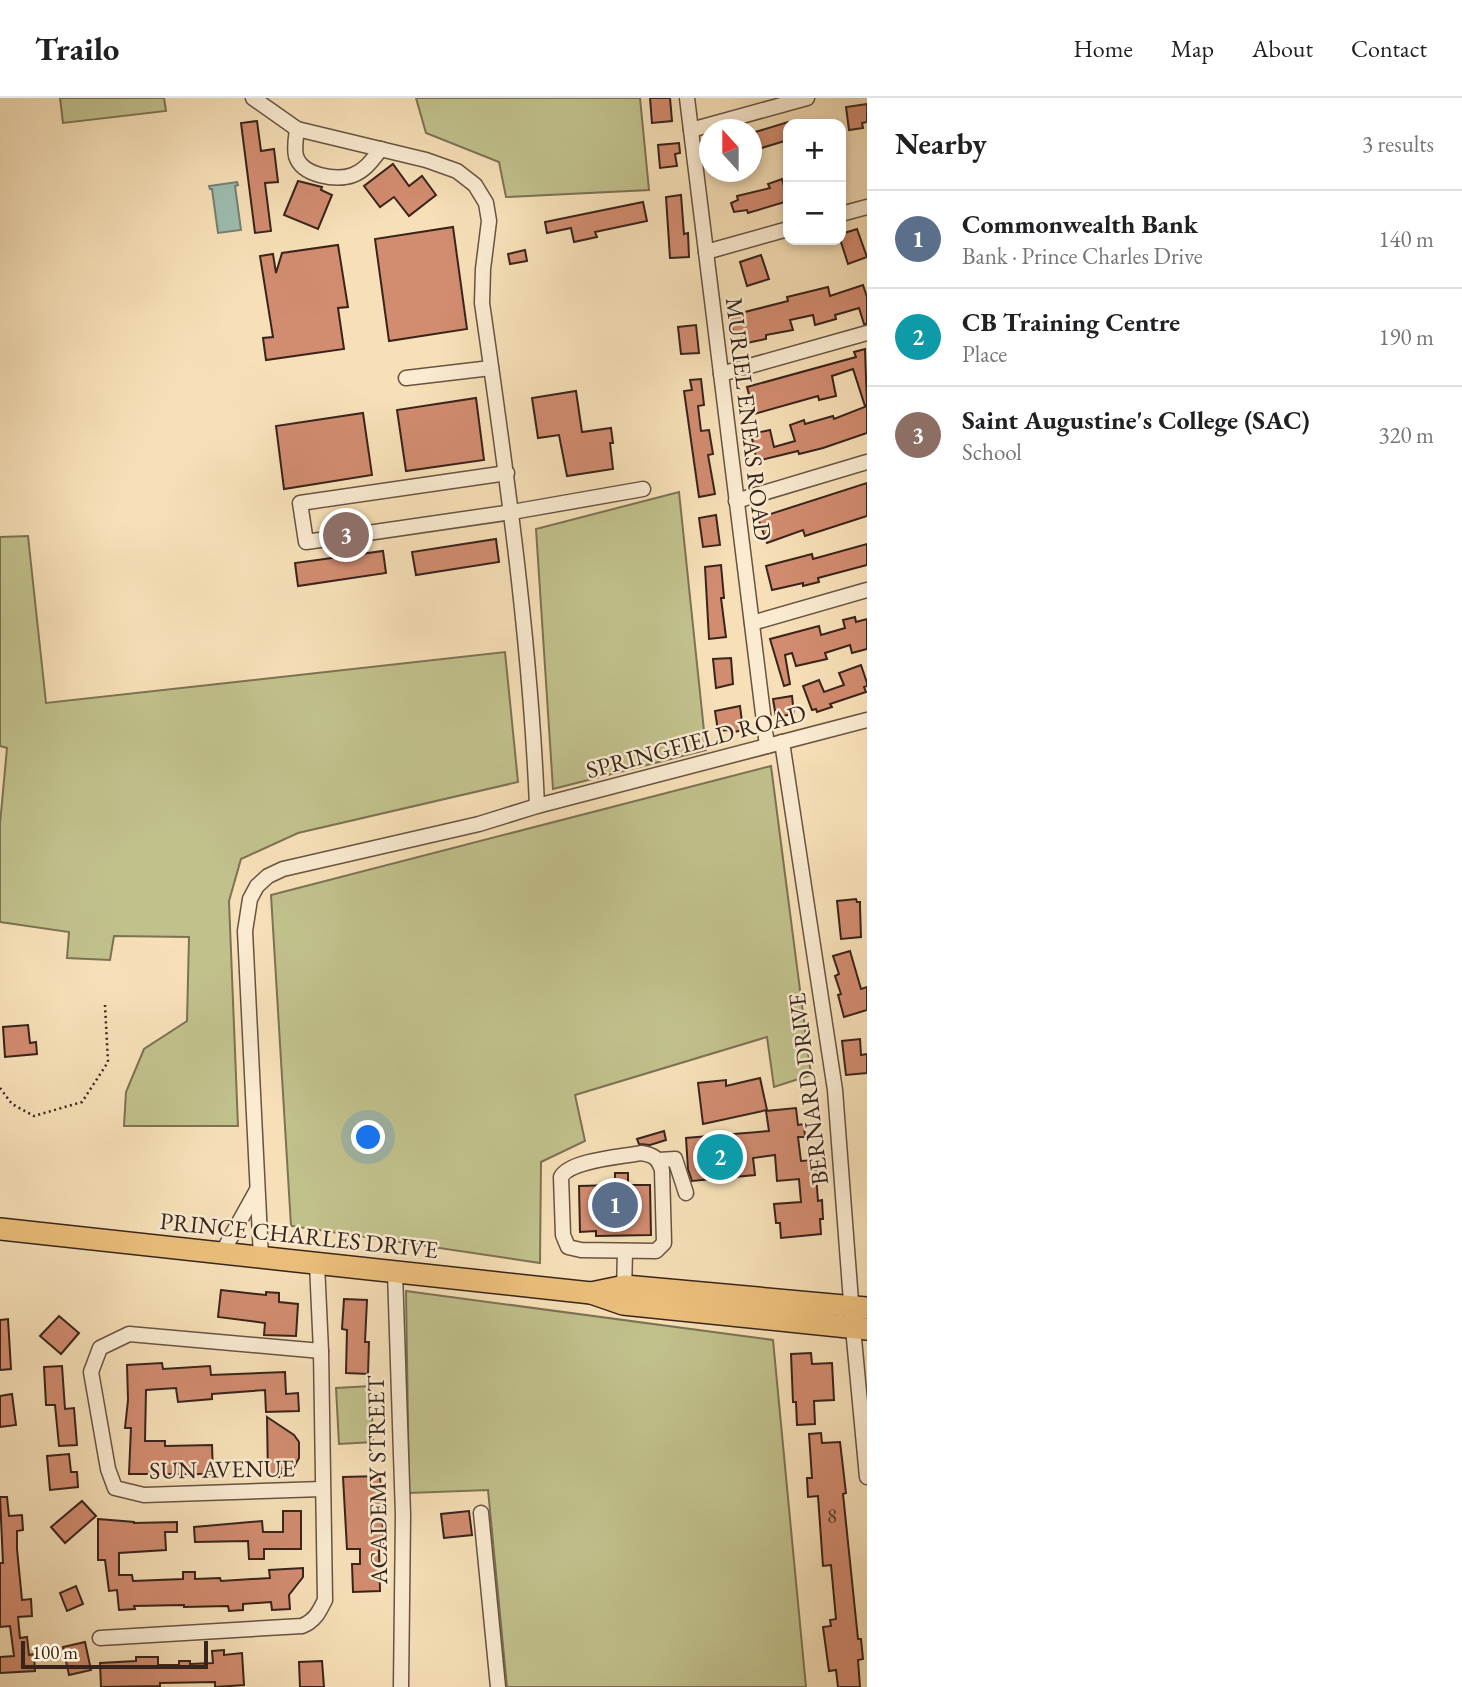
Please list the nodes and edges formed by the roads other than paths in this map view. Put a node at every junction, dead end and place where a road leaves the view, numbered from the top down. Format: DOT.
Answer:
graph roads {
  1 [pos="253,98"];
  2 [pos="687,98"];
  3 [pos="807,98"];
  4 [pos="297,129"];
  5 [pos="691,130"];
  6 [pos="381,149"];
  7 [pos="867,207"];
  8 [pos="846,213"];
  9 [pos="783,230"];
  10 [pos="706,252"];
  11 [pos="867,332"];
  12 [pos="491,368"];
  13 [pos="721,374"];
  14 [pos="406,377"];
  15 [pos="867,462"];
  16 [pos="507,473"];
  17 [pos="642,489"];
  18 [pos="736,501"];
  19 [pos="512,512"];
  20 [pos="867,590"];
  21 [pos="751,623"];
  22 [pos="867,720"];
  23 [pos="774,744"];
  24 [pos="537,806"];
  25 [pos="659,1160"];
  26 [pos="258,1188"];
  27 [pos="686,1193"];
  28 [pos="0,1229"];
  29 [pos="625,1251"];
  30 [pos="222,1253"];
  31 [pos="261,1257"];
  32 [pos="317,1264"];
  33 [pos="395,1272"];
  34 [pos="624,1295"];
  35 [pos="859,1307"];
  36 [pos="860,1329"];
  37 [pos="321,1351"];
  38 [pos="867,1477"];
  39 [pos="322,1489"];
  40 [pos="481,1513"];
  41 [pos="100,1638"];
  42 [pos="401,1687"];
  43 [pos="498,1687"];
  1 -- 4 [label="street"];
  2 -- 5 [label="street, MURIEL ENEAS ROAD"];
  3 -- 5 [label="street"];
  4 -- 6 [label="street"];
  4 -- 6 [label="street"];
  5 -- 10 [label="street, MURIEL ENEAS ROAD"];
  6 -- 12 [label="street"];
  7 -- 8 [label="street"];
  9 -- 10 [label="street"];
  10 -- 13 [label="street, MURIEL ENEAS ROAD"];
  11 -- 13 [label="street"];
  12 -- 14 [label="street"];
  12 -- 16 [label="street"];
  13 -- 18 [label="street, MURIEL ENEAS ROAD"];
  15 -- 18 [label="street"];
  16 -- 19 [label="street"];
  16 -- 19 [label="street"];
  17 -- 19 [label="street"];
  18 -- 21 [label="street, MURIEL ENEAS ROAD"];
  19 -- 24 [label="street"];
  20 -- 21 [label="street"];
  21 -- 23 [label="street, MURIEL ENEAS ROAD"];
  22 -- 23 [label="street, SPRINGFIELD ROAD"];
  23 -- 24 [label="street, SPRINGFIELD ROAD"];
  23 -- 35 [label="street, BERNARD DRIVE"];
  24 -- 26 [label="street, SPRINGFIELD ROAD"];
  25 -- 27 [label="street"];
  25 -- 29 [label="street"];
  25 -- 29 [label="street"];
  26 -- 30 [label="street"];
  26 -- 31 [label="street, SPRINGFIELD ROAD"];
  28 -- 30 [label="highway, PRINCE CHARLES DRIVE"];
  29 -- 34 [label="street"];
  30 -- 31 [label="highway, PRINCE CHARLES DRIVE"];
  31 -- 32 [label="highway, PRINCE CHARLES DRIVE"];
  32 -- 33 [label="highway, PRINCE CHARLES DRIVE"];
  32 -- 37 [label="street"];
  33 -- 34 [label="highway, PRINCE CHARLES DRIVE"];
  33 -- 42 [label="street, ACADEMY STREET"];
  34 -- 35 [label="highway, PRINCE CHARLES DRIVE"];
  34 -- 36 [label="highway, PRINCE CHARLES DRIVE"];
  35 -- 36 [label="street, BERNARD DRIVE"];
  36 -- 38 [label="street, BERNARD DRIVE"];
  37 -- 39 [label="street"];
  37 -- 39 [label="street, SUN AVENUE"];
  39 -- 41 [label="street"];
  40 -- 43 [label="street"];
}
